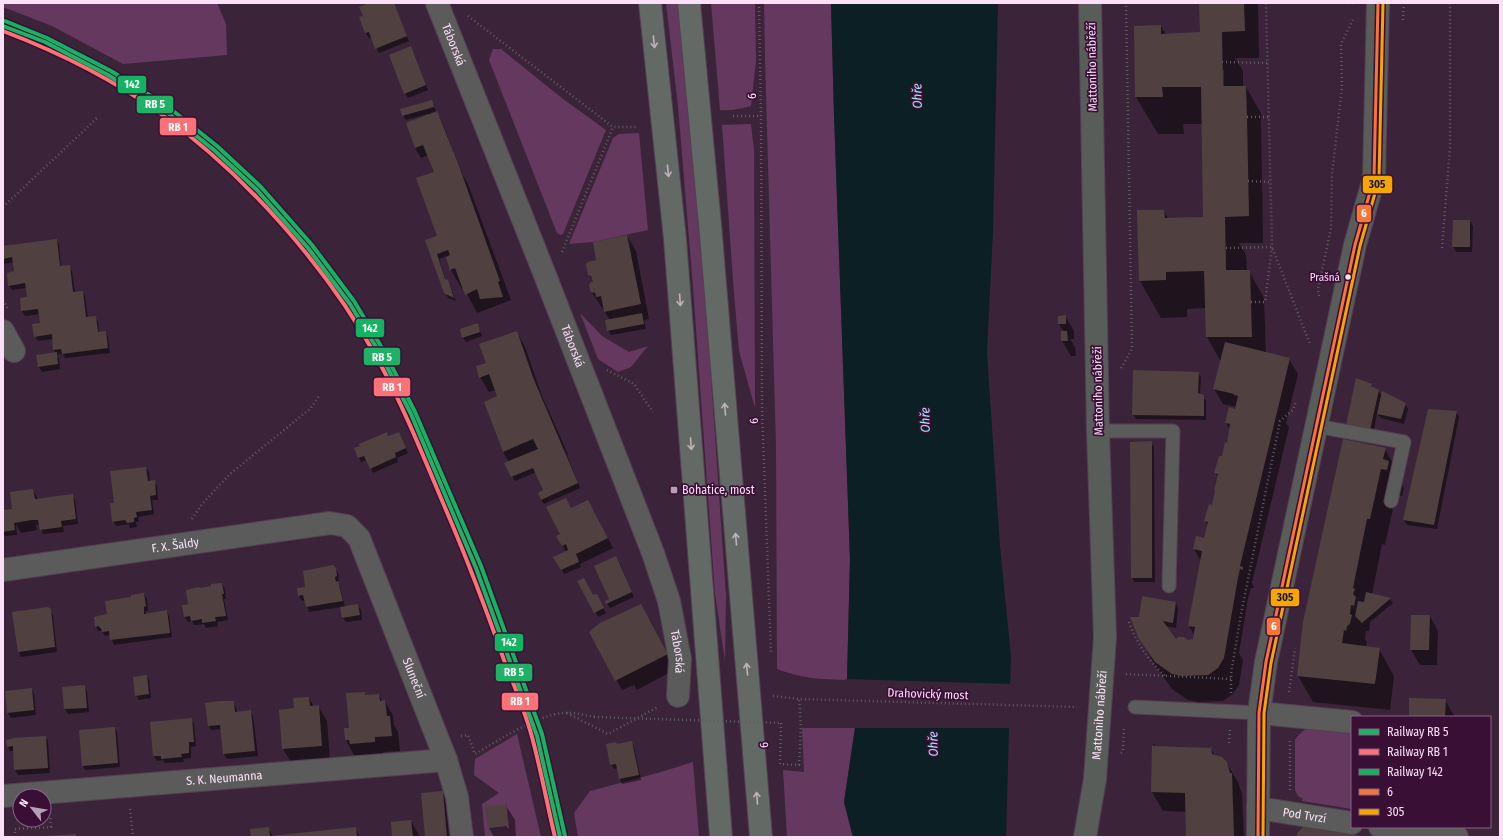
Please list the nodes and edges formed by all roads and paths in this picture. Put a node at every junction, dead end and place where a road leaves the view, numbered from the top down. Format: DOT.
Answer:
graph roads {
  1 [pos="437,3"];
  2 [pos="650,3"];
  3 [pos="689,3"];
  4 [pos="760,3"];
  5 [pos="1090,3"];
  6 [pos="1126,3"];
  7 [pos="1266,3"];
  8 [pos="1378,3"];
  9 [pos="1450,3"];
  10 [pos="467,15"];
  11 [pos="1354,17"];
  12 [pos="1222,62"];
  13 [pos="1268,63"];
  14 [pos="733,116"];
  15 [pos="761,116"];
  16 [pos="98,117"];
  17 [pos="1247,117"];
  18 [pos="1269,117"];
  19 [pos="613,127"];
  20 [pos="636,127"];
  21 [pos="1248,181"];
  22 [pos="1270,182"];
  23 [pos="3,207"];
  24 [pos="1272,247"];
  25 [pos="1226,248"];
  26 [pos="1442,248"];
  27 [pos="561,259"];
  28 [pos="1251,302"];
  29 [pos="1320,303"];
  30 [pos="3,331"];
  31 [pos="1312,350"];
  32 [pos="14,351"];
  33 [pos="602,366"];
  34 [pos="1119,371"];
  35 [pos="1298,395"];
  36 [pos="319,396"];
  37 [pos="653,412"];
  38 [pos="1316,426"];
  39 [pos="1098,431"];
  40 [pos="1391,501"];
  41 [pos="347,526"];
  42 [pos="185,544"];
  43 [pos="3,570"];
  44 [pos="1169,586"];
  45 [pos="1128,617"];
  46 [pos="771,657"];
  47 [pos="1126,674"];
  48 [pos="1165,676"];
  49 [pos="1231,680"];
  50 [pos="678,696"];
  51 [pos="799,699"];
  52 [pos="772,702"];
  53 [pos="1057,707"];
  54 [pos="1135,707"];
  55 [pos="1231,711"];
  56 [pos="565,712"];
  57 [pos="1259,713"];
  58 [pos="771,716"];
  59 [pos="1351,722"];
  60 [pos="772,728"];
  61 [pos="439,740"];
  62 [pos="1229,743"];
  63 [pos="446,760"];
  64 [pos="3,796"];
  65 [pos="129,802"];
  66 [pos="1258,808"];
  67 [pos="1351,823"];
  68 [pos="26,828"];
  69 [pos="1388,828"];
  70 [pos="15,837"];
  71 [pos="133,837"];
  72 [pos="462,837"];
  73 [pos="721,837"];
  74 [pos="761,837"];
  75 [pos="1085,837"];
  76 [pos="1258,837"];
  77 [pos="1457,837"];
  1 -- 50 [label="street, Táborská"];
  2 -- 73 [label="highway, one-way"];
  74 -- 3 [label="highway, 6, one-way"];
  4 -- 15 [label="path, 6"];
  5 -- 39 [label="street, Mattoniho nábřeží"];
  6 -- 34 [label="path"];
  7 -- 13 [label="path"];
  8 -- 38 [label="street"];
  9 -- 26 [label="path"];
  10 -- 19 [label="path"];
  11 -- 29 [label="path"];
  12 -- 13 [label="path"];
  13 -- 18 [label="path"];
  14 -- 15 [label="path"];
  15 -- 46 [label="path, 6"];
  16 -- 23 [label="path"];
  17 -- 18 [label="path"];
  18 -- 22 [label="path"];
  19 -- 20 [label="path"];
  19 -- 27 [label="path"];
  21 -- 22 [label="path"];
  22 -- 24 [label="path"];
  24 -- 25 [label="path"];
  24 -- 28 [label="path"];
  24 -- 31 [label="path"];
  30 -- 32 [label="street"];
  33 -- 37 [label="path"];
  35 -- 49 [label="path"];
  36 -- 42 [label="path"];
  38 -- 40 [label="lane"];
  38 -- 57 [label="street"];
  39 -- 44 [label="lane"];
  39 -- 75 [label="street, Mattoniho nábřeží"];
  41 -- 42 [label="street, F. X. Šaldy"];
  41 -- 61 [label="street, Sluneční"];
  42 -- 43 [label="street, F. X. Šaldy"];
  45 -- 48 [label="path"];
  47 -- 48 [label="path"];
  48 -- 49 [label="path"];
  49 -- 55 [label="path"];
  50 -- 56 [label="path"];
  51 -- 52 [label="path, Drahovický most"];
  51 -- 53 [label="path, Drahovický most"];
  51 -- 56 [label="path, bridge"];
  54 -- 55 [label="lane"];
  55 -- 57 [label="lane"];
  55 -- 62 [label="path"];
  56 -- 61 [label="path"];
  57 -- 59 [label="street"];
  57 -- 66 [label="street"];
  58 -- 60 [label="path, 6"];
  61 -- 63 [label="street, Sluneční"];
  63 -- 64 [label="street, S. K. Neumanna"];
  63 -- 72 [label="street, Sluneční"];
  65 -- 71 [label="path"];
  66 -- 67 [label="street, Pod Tvrzí"];
  66 -- 76 [label="street"];
  68 -- 70 [label="path"];
  69 -- 77 [label="street"];
}
